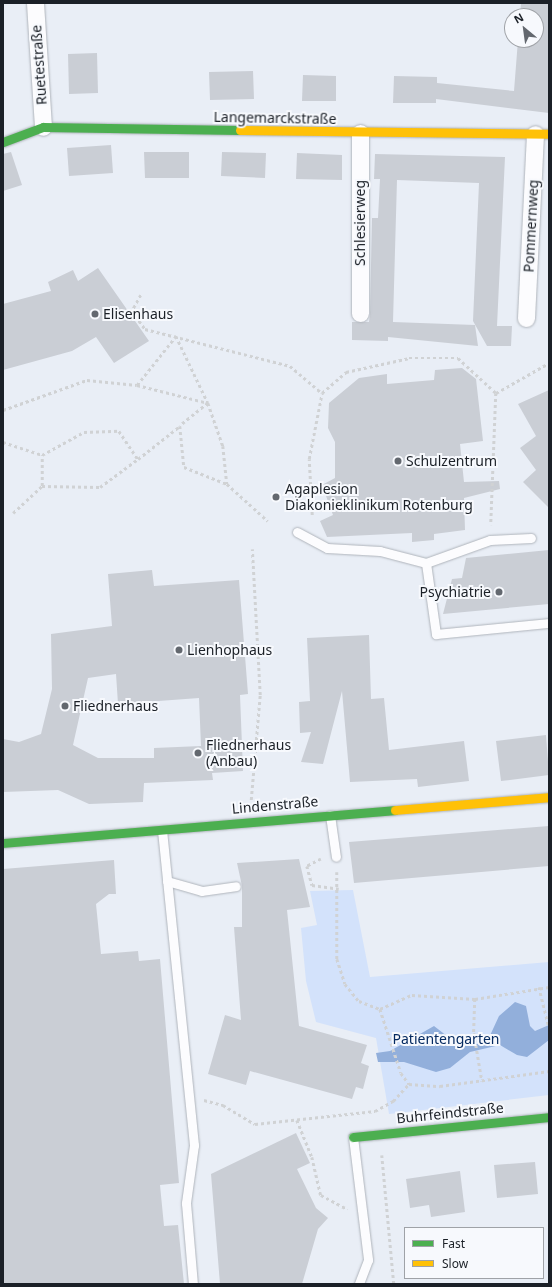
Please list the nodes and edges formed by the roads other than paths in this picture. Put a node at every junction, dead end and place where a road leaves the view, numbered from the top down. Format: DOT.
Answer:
graph roads {
  1 [pos="35,3"];
  2 [pos="43,127"];
  3 [pos="360,133"];
  4 [pos="542,134"];
  5 [pos="3,142"];
  6 [pos="360,313"];
  7 [pos="526,318"];
  8 [pos="297,532"];
  9 [pos="531,538"];
  10 [pos="426,563"];
  11 [pos="549,623"];
  12 [pos="549,797"];
  13 [pos="330,814"];
  14 [pos="162,830"];
  15 [pos="3,843"];
  16 [pos="336,858"];
  17 [pos="167,881"];
  18 [pos="236,886"];
  19 [pos="549,1117"];
  20 [pos="353,1137"];
  21 [pos="193,1284"];
  22 [pos="359,1284"];
  1 -- 2 [label="street, Ruetestraße"];
  2 -- 3 [label="street, Langemarckstraße"];
  2 -- 5 [label="street, Langemarckstraße"];
  3 -- 4 [label="street, Langemarckstraße"];
  3 -- 6 [label="street, Schlesierweg"];
  4 -- 7 [label="street, Pommernweg"];
  8 -- 10 [label="lane"];
  9 -- 10 [label="lane"];
  10 -- 11 [label="lane"];
  12 -- 13 [label="street, Lindenstraße"];
  13 -- 14 [label="street, Lindenstraße"];
  13 -- 16 [label="lane"];
  14 -- 15 [label="street, Lindenstraße"];
  14 -- 17 [label="lane"];
  17 -- 18 [label="lane"];
  17 -- 21 [label="lane"];
  19 -- 20 [label="street, Buhrfeindstraße"];
  20 -- 22 [label="lane"];
}
